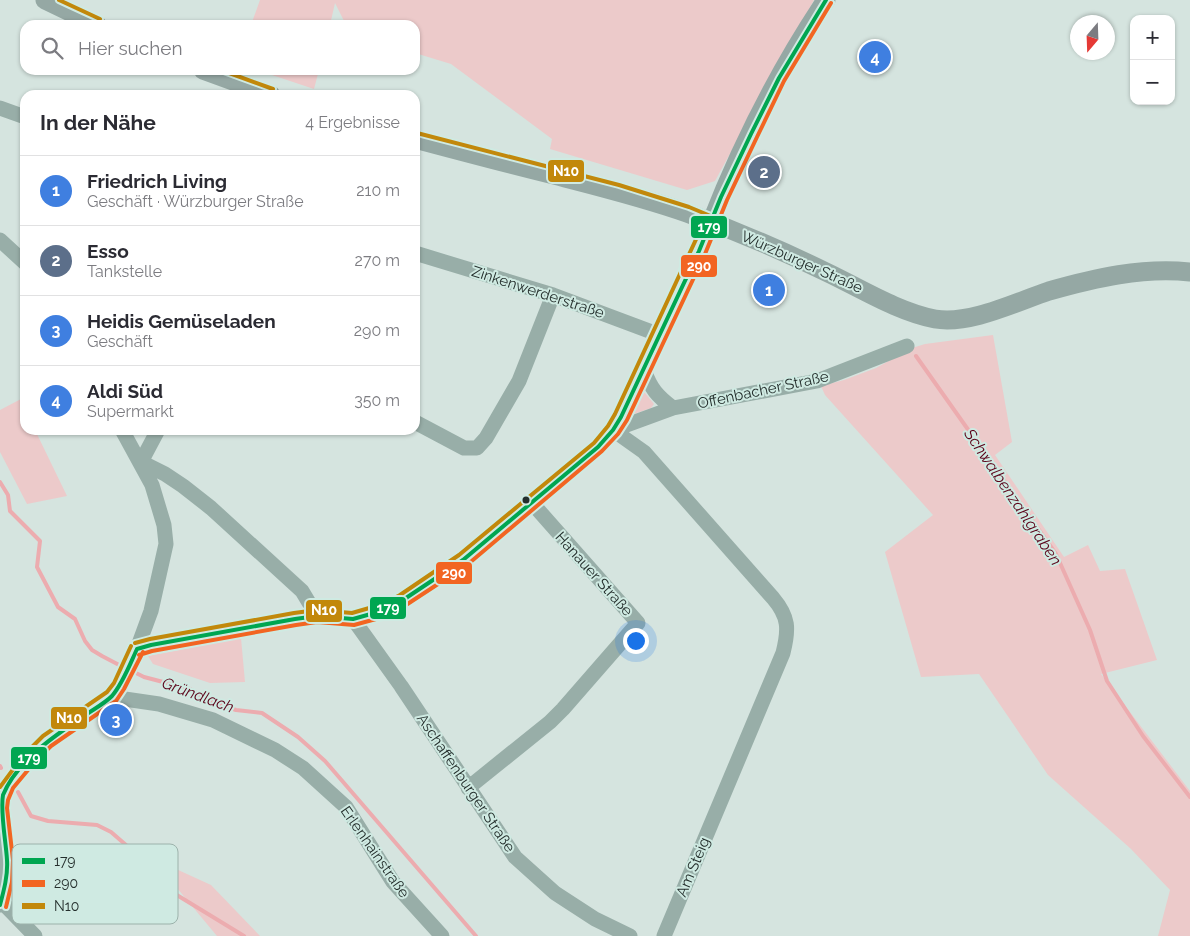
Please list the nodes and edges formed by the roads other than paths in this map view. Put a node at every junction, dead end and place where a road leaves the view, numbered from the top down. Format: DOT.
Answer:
graph roads {
  1 [pos="45,0"];
  2 [pos="826,0"];
  3 [pos="87,20"];
  4 [pos="217,75"];
  5 [pos="257,90"];
  6 [pos="0,108"];
  7 [pos="20,115"];
  8 [pos="420,140"];
  9 [pos="711,223"];
  10 [pos="0,240"];
  11 [pos="420,255"];
  12 [pos="20,258"];
  13 [pos="1190,272"];
  14 [pos="553,296"];
  15 [pos="660,335"];
  16 [pos="907,346"];
  17 [pos="644,370"];
  18 [pos="673,408"];
  19 [pos="617,424"];
  20 [pos="420,425"];
  21 [pos="125,435"];
  22 [pos="155,435"];
  23 [pos="141,462"];
  24 [pos="165,474"];
  25 [pos="152,486"];
  26 [pos="532,503"];
  27 [pos="317,616"];
  28 [pos="353,619"];
  29 [pos="135,653"];
  30 [pos="115,692"];
  31 [pos="468,788"];
  32 [pos="0,808"];
  33 [pos="1,903"];
  34 [pos="12,914"];
  35 [pos="23,924"];
  36 [pos="35,936"];
  37 [pos="442,936"];
  38 [pos="630,936"];
  39 [pos="664,936"];
  1 -- 3 [label="main road"];
  2 -- 9 [label="main road"];
  4 -- 5 [label="main road"];
  6 -- 7 [label="street"];
  8 -- 9 [label="main road, Würzburger Straße"];
  9 -- 13 [label="main road, Würzburger Straße"];
  9 -- 15 [label="street"];
  10 -- 12 [label="street"];
  11 -- 14 [label="street, Zinkenwerderstraße"];
  14 -- 15 [label="street, Zinkenwerderstraße"];
  14 -- 20 [label="street"];
  15 -- 17 [label="street"];
  16 -- 18 [label="street, Offenbacher Straße"];
  17 -- 18 [label="street"];
  17 -- 19 [label="street"];
  18 -- 19 [label="street, Offenbacher Straße"];
  19 -- 26 [label="street, Offenbacher Straße"];
  19 -- 39 [label="street, Am Steig"];
  21 -- 23 [label="street"];
  22 -- 23 [label="street"];
  23 -- 24 [label="street"];
  23 -- 25 [label="street"];
  24 -- 25 [label="street"];
  24 -- 27 [label="street"];
  25 -- 29 [label="street"];
  26 -- 28 [label="street, Offenbacher Straße"];
  26 -- 31 [label="street, Hanauer Straße"];
  27 -- 28 [label="street, Offenbacher Straße"];
  27 -- 29 [label="street, Offenbacher Straße"];
  28 -- 31 [label="street, Aschaffenburger Straße"];
  29 -- 30 [label="street"];
  30 -- 32 [label="street"];
  30 -- 37 [label="street, Erlenhainstraße"];
  31 -- 38 [label="street, Aschaffenburger Straße"];
  32 -- 33 [label="street"];
  33 -- 34 [label="street"];
  35 -- 36 [label="street"];
}
